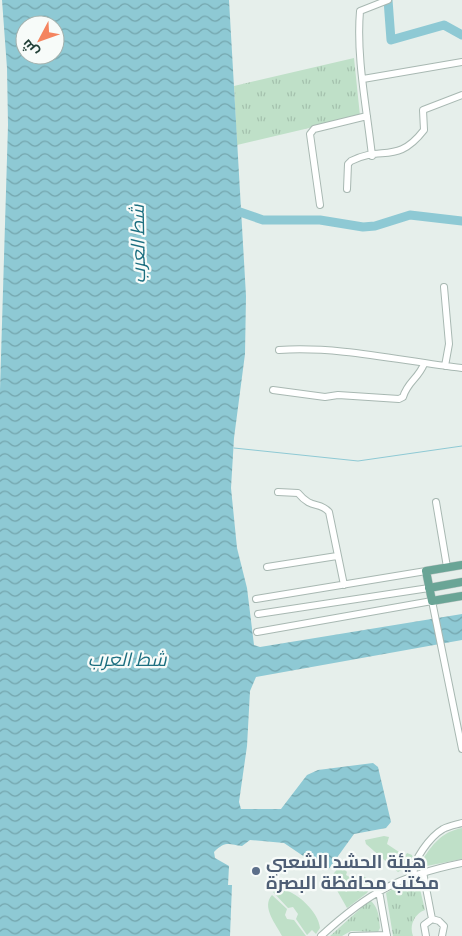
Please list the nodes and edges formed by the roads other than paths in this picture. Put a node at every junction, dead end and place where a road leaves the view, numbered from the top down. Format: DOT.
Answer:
graph roads {
  1 [pos="386,1"];
  2 [pos="462,62"];
  3 [pos="363,79"];
  4 [pos="462,95"];
  5 [pos="368,116"];
  6 [pos="372,156"];
  7 [pos="347,189"];
  8 [pos="320,205"];
  9 [pos="444,287"];
  10 [pos="280,350"];
  11 [pos="424,364"];
  12 [pos="445,366"];
  13 [pos="462,368"];
  14 [pos="273,390"];
  15 [pos="278,492"];
  16 [pos="436,502"];
  17 [pos="337,556"];
  18 [pos="462,565"];
  19 [pos="267,567"];
  20 [pos="447,567"];
  21 [pos="426,571"];
  22 [pos="462,582"];
  23 [pos="344,585"];
  24 [pos="429,588"];
  25 [pos="462,596"];
  26 [pos="256,599"];
  27 [pos="433,604"];
  28 [pos="258,614"];
  29 [pos="257,632"];
  30 [pos="462,749"];
  31 [pos="462,823"];
  32 [pos="462,863"];
  33 [pos="422,872"];
  34 [pos="414,875"];
  35 [pos="379,890"];
  36 [pos="432,919"];
  37 [pos="321,936"];
  38 [pos="352,936"];
  39 [pos="387,936"];
  40 [pos="426,936"];
  41 [pos="442,936"];
  1 -- 3 [label="street"];
  2 -- 3 [label="street"];
  3 -- 5 [label="street"];
  4 -- 6 [label="street"];
  5 -- 6 [label="street"];
  5 -- 8 [label="street"];
  6 -- 7 [label="street"];
  9 -- 12 [label="street"];
  10 -- 11 [label="street"];
  11 -- 12 [label="street"];
  11 -- 14 [label="street"];
  12 -- 13 [label="street"];
  15 -- 17 [label="street"];
  16 -- 20 [label="street"];
  17 -- 19 [label="street"];
  17 -- 23 [label="street"];
  18 -- 20 [label="main road"];
  20 -- 21 [label="main road"];
  21 -- 23 [label="street"];
  21 -- 24 [label="main road"];
  22 -- 24 [label="main road"];
  23 -- 26 [label="street"];
  24 -- 27 [label="main road"];
  24 -- 28 [label="street"];
  25 -- 27 [label="main road"];
  27 -- 29 [label="street"];
  27 -- 30 [label="street"];
  31 -- 34 [label="street"];
  32 -- 33 [label="street"];
  33 -- 34 [label="street"];
  33 -- 36 [label="street"];
  34 -- 35 [label="street"];
  35 -- 37 [label="street"];
  35 -- 39 [label="street"];
  36 -- 40 [label="street"];
  36 -- 41 [label="street"];
  38 -- 39 [label="street"];
}
